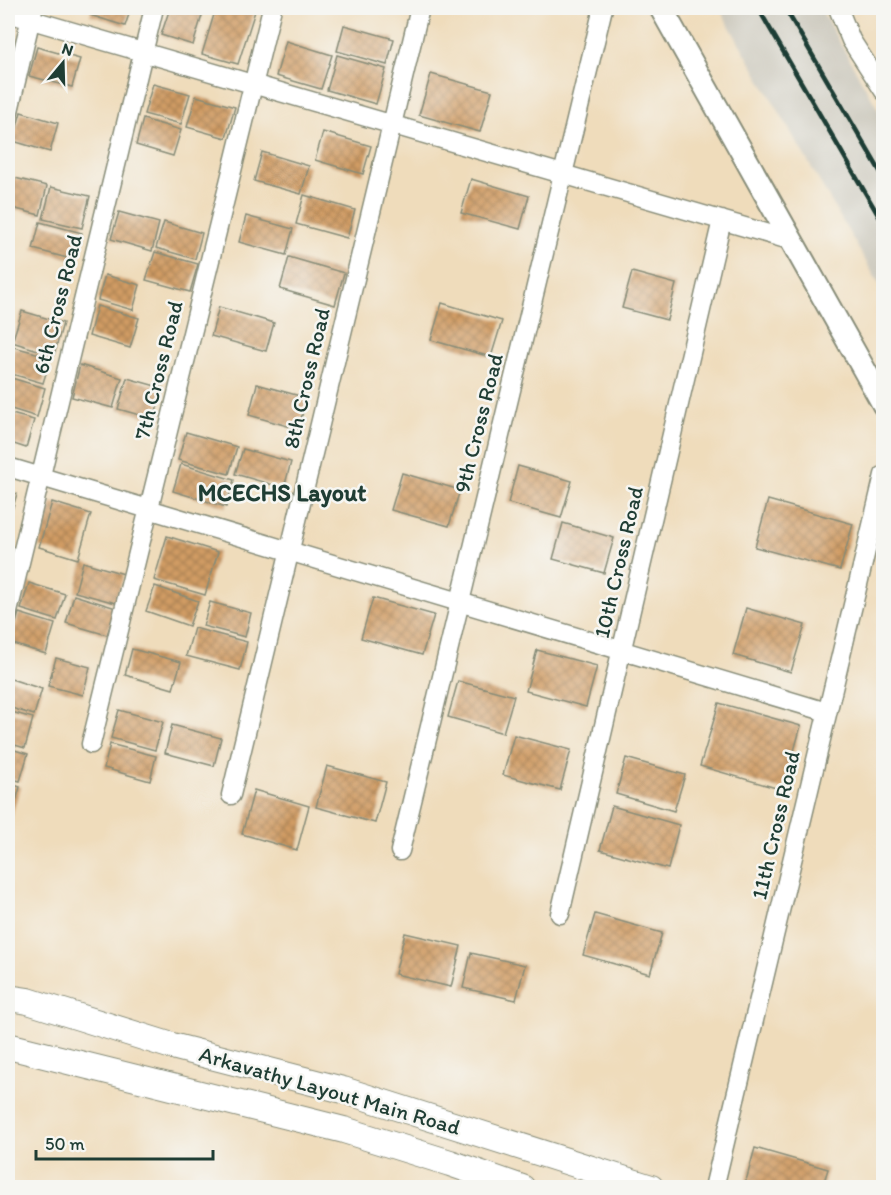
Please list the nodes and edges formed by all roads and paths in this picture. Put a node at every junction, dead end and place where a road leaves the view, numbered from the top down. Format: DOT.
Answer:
graph roads {
  1 [pos="154,8"];
  2 [pos="272,8"];
  3 [pos="420,8"];
  4 [pos="603,8"];
  5 [pos="661,8"];
  6 [pos="837,8"];
  7 [pos="8,13"];
  8 [pos="32,14"];
  9 [pos="143,52"];
  10 [pos="253,84"];
  11 [pos="884,91"];
  12 [pos="8,115"];
  13 [pos="392,125"];
  14 [pos="563,174"];
  15 [pos="722,220"];
  16 [pos="793,241"];
  17 [pos="884,405"];
  18 [pos="8,467"];
  19 [pos="884,474"];
  20 [pos="40,477"];
  21 [pos="148,509"];
  22 [pos="290,551"];
  23 [pos="460,602"];
  24 [pos="8,612"];
  25 [pos="621,650"];
  26 [pos="827,712"];
  27 [pos="91,744"];
  28 [pos="231,795"];
  29 [pos="400,850"];
  30 [pos="560,914"];
  31 [pos="8,998"];
  32 [pos="8,1046"];
  33 [pos="522,1188"];
  34 [pos="651,1188"];
  35 [pos="714,1188"];
  1 -- 9 [label="street, 6th Cross Road"];
  2 -- 10 [label="street, 7th Cross Road"];
  3 -- 13 [label="street, 8th Cross Road"];
  4 -- 14 [label="street, 9th Cross Road"];
  5 -- 16 [label="street"];
  6 -- 11 [label="street"];
  7 -- 8 [label="street"];
  8 -- 9 [label="street"];
  8 -- 12 [label="street"];
  9 -- 10 [label="street"];
  9 -- 20 [label="street, 6th Cross Road"];
  10 -- 13 [label="street"];
  10 -- 21 [label="street, 7th Cross Road"];
  13 -- 14 [label="street"];
  13 -- 22 [label="street, 8th Cross Road"];
  14 -- 15 [label="street"];
  14 -- 23 [label="street, 9th Cross Road"];
  15 -- 16 [label="street"];
  15 -- 25 [label="street, 10th Cross Road"];
  16 -- 17 [label="street"];
  18 -- 20 [label="street"];
  19 -- 26 [label="street, 11th Cross Road"];
  20 -- 21 [label="street"];
  20 -- 24 [label="street, 6th Cross Road"];
  21 -- 22 [label="street"];
  21 -- 27 [label="street, 7th Cross Road"];
  22 -- 23 [label="street"];
  22 -- 28 [label="street, 8th Cross Road"];
  23 -- 25 [label="street"];
  23 -- 29 [label="street, 9th Cross Road"];
  25 -- 26 [label="street"];
  25 -- 30 [label="street, 10th Cross Road"];
  26 -- 35 [label="street, 11th Cross Road"];
  31 -- 34 [label="main road, Arkavathy Layout Main Road"];
  32 -- 33 [label="main road, Arkavathy Layout Main Road"];
}
